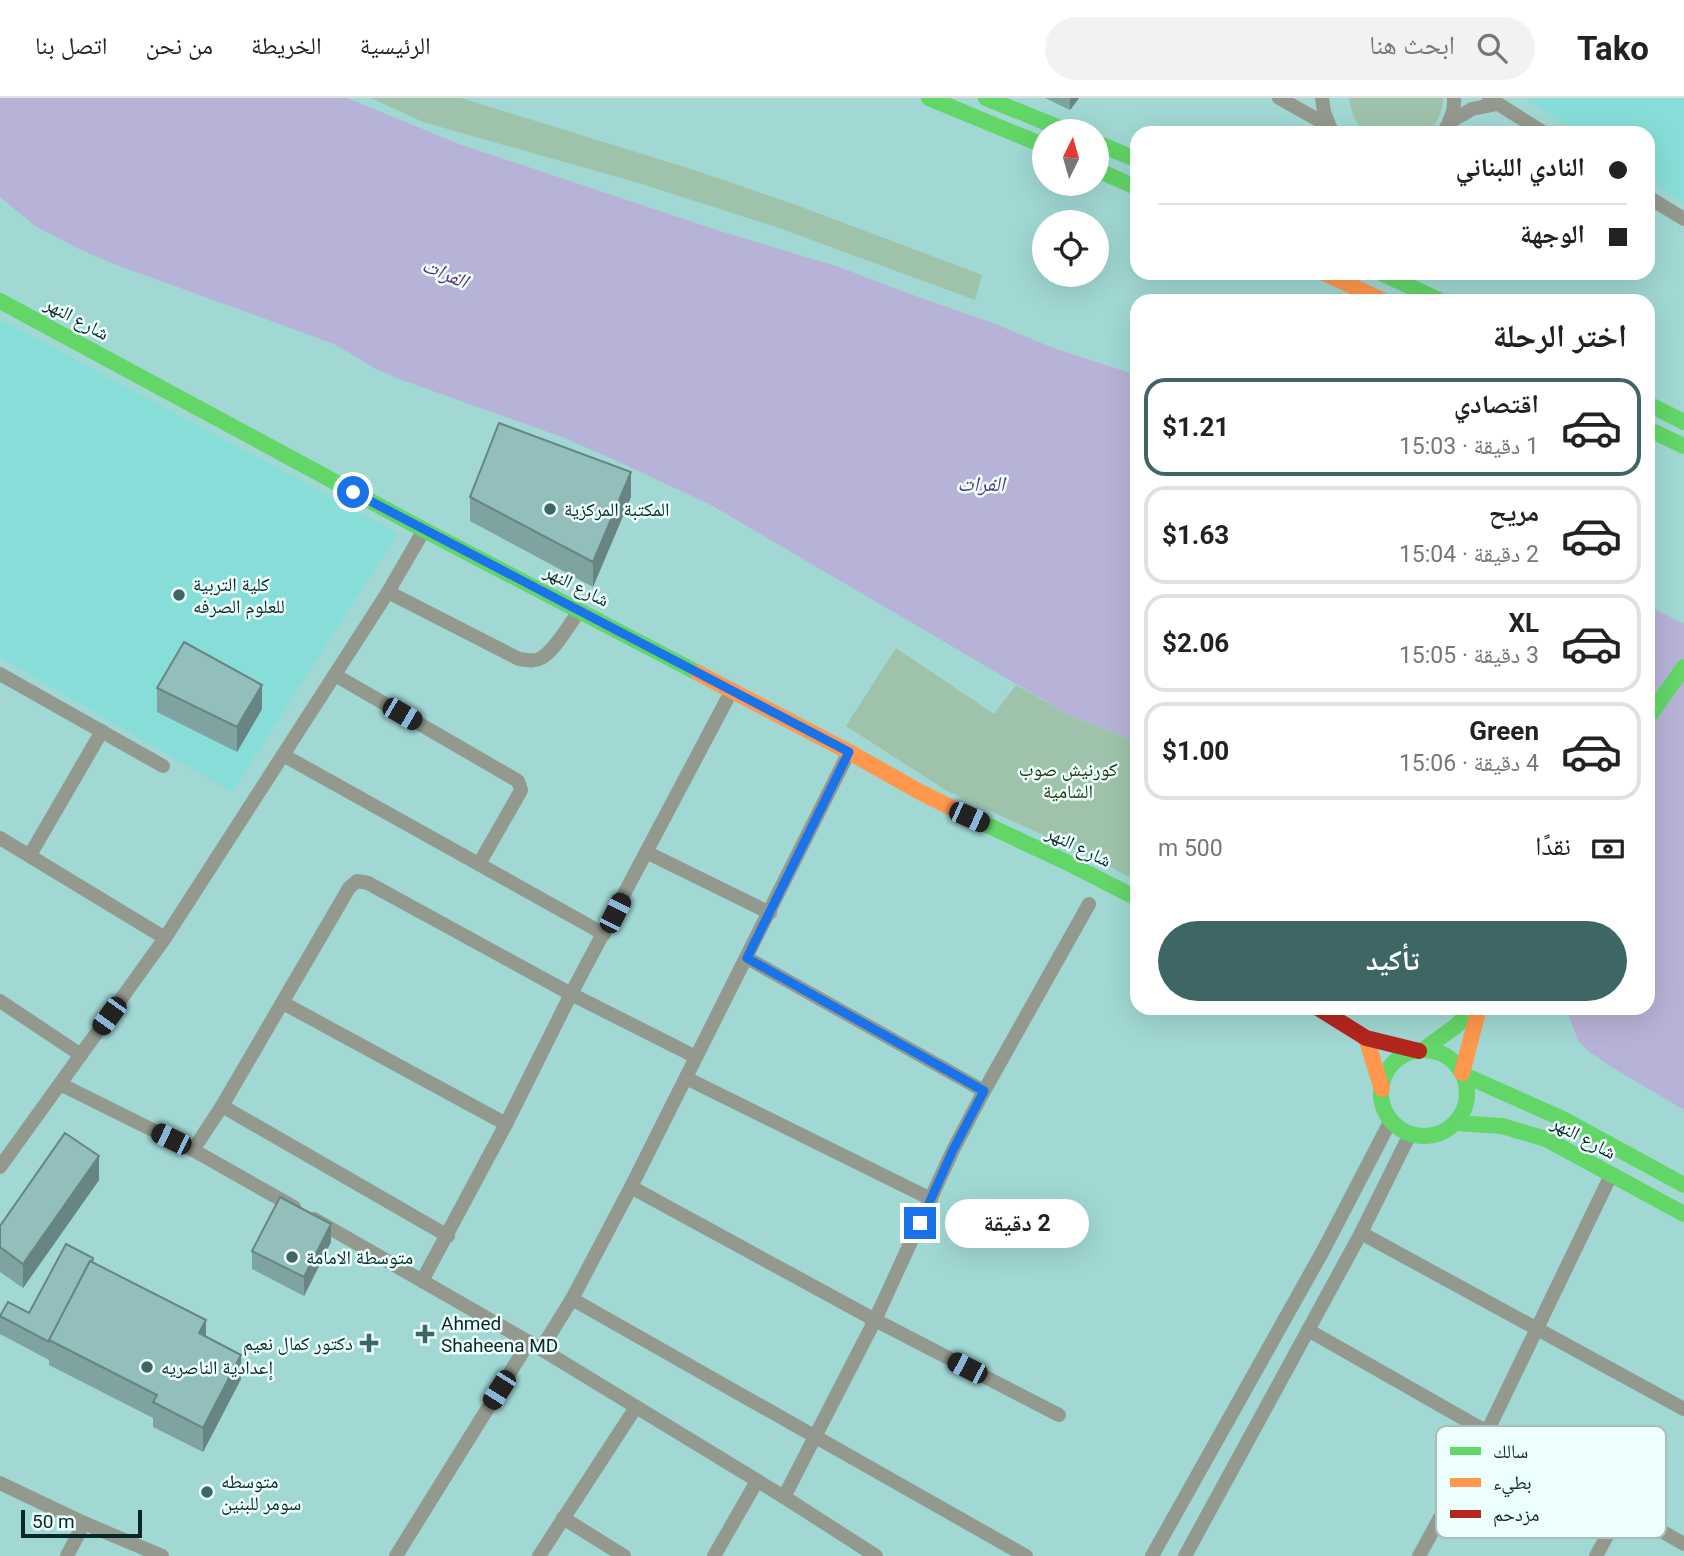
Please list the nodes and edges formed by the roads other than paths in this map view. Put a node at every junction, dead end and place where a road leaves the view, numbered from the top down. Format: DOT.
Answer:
graph roads {
  1 [pos="929,98"];
  2 [pos="986,98"];
  3 [pos="1279,98"];
  4 [pos="1322,98"];
  5 [pos="1454,98"];
  6 [pos="1493,101"];
  7 [pos="1014,103"];
  8 [pos="1045,119"];
  9 [pos="1324,126"];
  10 [pos="1329,126"];
  11 [pos="1447,126"];
  12 [pos="1448,126"];
  13 [pos="1533,126"];
  14 [pos="1032,141"];
  15 [pos="1110,149"];
  16 [pos="1130,157"];
  17 [pos="1110,176"];
  18 [pos="1130,184"];
  19 [pos="1655,201"];
  20 [pos="1682,215"];
  21 [pos="1340,280"];
  22 [pos="1396,280"];
  23 [pos="1369,294"];
  24 [pos="1426,294"];
  25 [pos="0,301"];
  26 [pos="1655,408"];
  27 [pos="1684,422"];
  28 [pos="1655,432"];
  29 [pos="1684,446"];
  30 [pos="424,530"];
  31 [pos="388,592"];
  32 [pos="580,610"];
  33 [pos="1684,667"];
  34 [pos="0,674"];
  35 [pos="335,675"];
  36 [pos="732,690"];
  37 [pos="1655,708"];
  38 [pos="102,731"];
  39 [pos="849,752"];
  40 [pos="283,755"];
  41 [pos="163,766"];
  42 [pos="0,838"];
  43 [pos="646,852"];
  44 [pos="30,855"];
  45 [pos="479,864"];
  46 [pos="1130,895"];
  47 [pos="1089,904"];
  48 [pos="770,912"];
  49 [pos="604,934"];
  50 [pos="165,938"];
  51 [pos="747,958"];
  52 [pos="571,994"];
  53 [pos="0,1001"];
  54 [pos="283,1003"];
  55 [pos="1329,1015"];
  56 [pos="1466,1015"];
  57 [pos="1477,1015"];
  58 [pos="1366,1038"];
  59 [pos="1421,1050"];
  60 [pos="81,1055"];
  61 [pos="696,1057"];
  62 [pos="1463,1074"];
  63 [pos="686,1078"];
  64 [pos="60,1084"];
  65 [pos="1381,1089"];
  66 [pos="984,1091"];
  67 [pos="222,1106"];
  68 [pos="1391,1120"];
  69 [pos="1456,1123"];
  70 [pos="506,1124"];
  71 [pos="1410,1134"];
  72 [pos="193,1150"];
  73 [pos="0,1167"];
  74 [pos="1611,1175"];
  75 [pos="1684,1185"];
  76 [pos="631,1188"];
  77 [pos="931,1199"];
  78 [pos="1684,1214"];
  79 [pos="1361,1233"];
  80 [pos="448,1236"];
  81 [pos="422,1281"];
  82 [pos="572,1299"];
  83 [pos="875,1320"];
  84 [pos="1537,1329"];
  85 [pos="1308,1330"];
  86 [pos="535,1346"];
  87 [pos="636,1407"];
  88 [pos="1684,1409"];
  89 [pos="1059,1415"];
  90 [pos="1476,1426"];
  91 [pos="1490,1426"];
  92 [pos="815,1437"];
  93 [pos="757,1481"];
  94 [pos="0,1483"];
  95 [pos="784,1497"];
  96 [pos="563,1518"];
  97 [pos="84,1523"];
  98 [pos="1436,1525"];
  99 [pos="1666,1534"];
  100 [pos="1606,1538"];
  101 [pos="1684,1544"];
  102 [pos="871,1554"];
  103 [pos="67,1556"];
  104 [pos="162,1556"];
  105 [pos="396,1556"];
  106 [pos="539,1556"];
  107 [pos="624,1556"];
  108 [pos="714,1556"];
  109 [pos="1026,1556"];
  110 [pos="1152,1556"];
  111 [pos="1185,1556"];
  112 [pos="1419,1556"];
  113 [pos="1596,1556"];
  1 -- 14 [label="main road"];
  2 -- 7 [label="main road"];
  3 -- 9 [label="street"];
  4 -- 10 [label="street"];
  5 -- 11 [label="street"];
  6 -- 12 [label="street"];
  6 -- 13 [label="street"];
  7 -- 8 [label="main road"];
  15 -- 16 [label="main road"];
  17 -- 18 [label="main road"];
  19 -- 20 [label="street"];
  21 -- 23 [label="main road"];
  22 -- 24 [label="main road"];
  25 -- 30 [label="main road, شارع النهر"];
  26 -- 27 [label="main road"];
  28 -- 29 [label="main road"];
  30 -- 31 [label="street"];
  30 -- 32 [label="main road, شارع النهر"];
  31 -- 32 [label="street"];
  31 -- 35 [label="street"];
  32 -- 36 [label="main road, شارع النهر"];
  33 -- 37 [label="main road"];
  34 -- 38 [label="street"];
  35 -- 40 [label="street"];
  35 -- 45 [label="street"];
  36 -- 39 [label="main road, شارع النهر"];
  36 -- 43 [label="street"];
  38 -- 41 [label="street"];
  38 -- 44 [label="street"];
  39 -- 46 [label="main road, شارع النهر"];
  39 -- 48 [label="street"];
  40 -- 45 [label="street"];
  40 -- 50 [label="street"];
  42 -- 44 [label="street"];
  43 -- 48 [label="street"];
  43 -- 49 [label="street"];
  44 -- 50 [label="street"];
  45 -- 49 [label="street"];
  47 -- 66 [label="street"];
  48 -- 51 [label="street"];
  49 -- 52 [label="street"];
  50 -- 60 [label="street"];
  51 -- 61 [label="street"];
  51 -- 66 [label="street"];
  52 -- 54 [label="street"];
  52 -- 61 [label="street"];
  52 -- 70 [label="street"];
  53 -- 60 [label="street"];
  54 -- 67 [label="street"];
  54 -- 70 [label="street"];
  55 -- 58 [label="main road"];
  56 -- 59 [label="main road"];
  57 -- 62 [label="main road"];
  58 -- 59 [label="main road"];
  58 -- 65 [label="main road"];
  59 -- 62 [label="main road"];
  59 -- 65 [label="main road"];
  60 -- 64 [label="street"];
  61 -- 63 [label="street"];
  62 -- 69 [label="main road"];
  62 -- 75 [label="main road, شارع النهر"];
  63 -- 76 [label="street"];
  63 -- 77 [label="street"];
  64 -- 72 [label="street"];
  64 -- 73 [label="street"];
  65 -- 68 [label="main road"];
  66 -- 77 [label="street"];
  67 -- 72 [label="street"];
  67 -- 80 [label="street"];
  68 -- 71 [label="main road"];
  68 -- 110 [label="street"];
  69 -- 71 [label="main road"];
  69 -- 74 [label="main road, شارع النهر"];
  70 -- 80 [label="street"];
  71 -- 79 [label="street"];
  72 -- 81 [label="street"];
  74 -- 78 [label="main road, شارع النهر"];
  74 -- 84 [label="street"];
  76 -- 82 [label="street"];
  76 -- 83 [label="street"];
  77 -- 83 [label="street"];
  79 -- 84 [label="street"];
  79 -- 85 [label="street"];
  80 -- 81 [label="street"];
  81 -- 86 [label="street"];
  82 -- 86 [label="street"];
  82 -- 92 [label="street"];
  83 -- 89 [label="street"];
  83 -- 92 [label="street"];
  84 -- 88 [label="street"];
  84 -- 91 [label="street"];
  85 -- 90 [label="street"];
  85 -- 111 [label="street"];
  86 -- 87 [label="street"];
  86 -- 105 [label="street"];
  87 -- 93 [label="street"];
  87 -- 96 [label="street"];
  92 -- 95 [label="street"];
  92 -- 109 [label="street"];
  93 -- 95 [label="street"];
  93 -- 108 [label="street"];
  94 -- 97 [label="street"];
  95 -- 102 [label="street"];
  96 -- 106 [label="street"];
  96 -- 107 [label="street"];
  97 -- 103 [label="street"];
  97 -- 104 [label="street"];
  98 -- 112 [label="street"];
  99 -- 101 [label="street"];
  100 -- 113 [label="street"];
}
